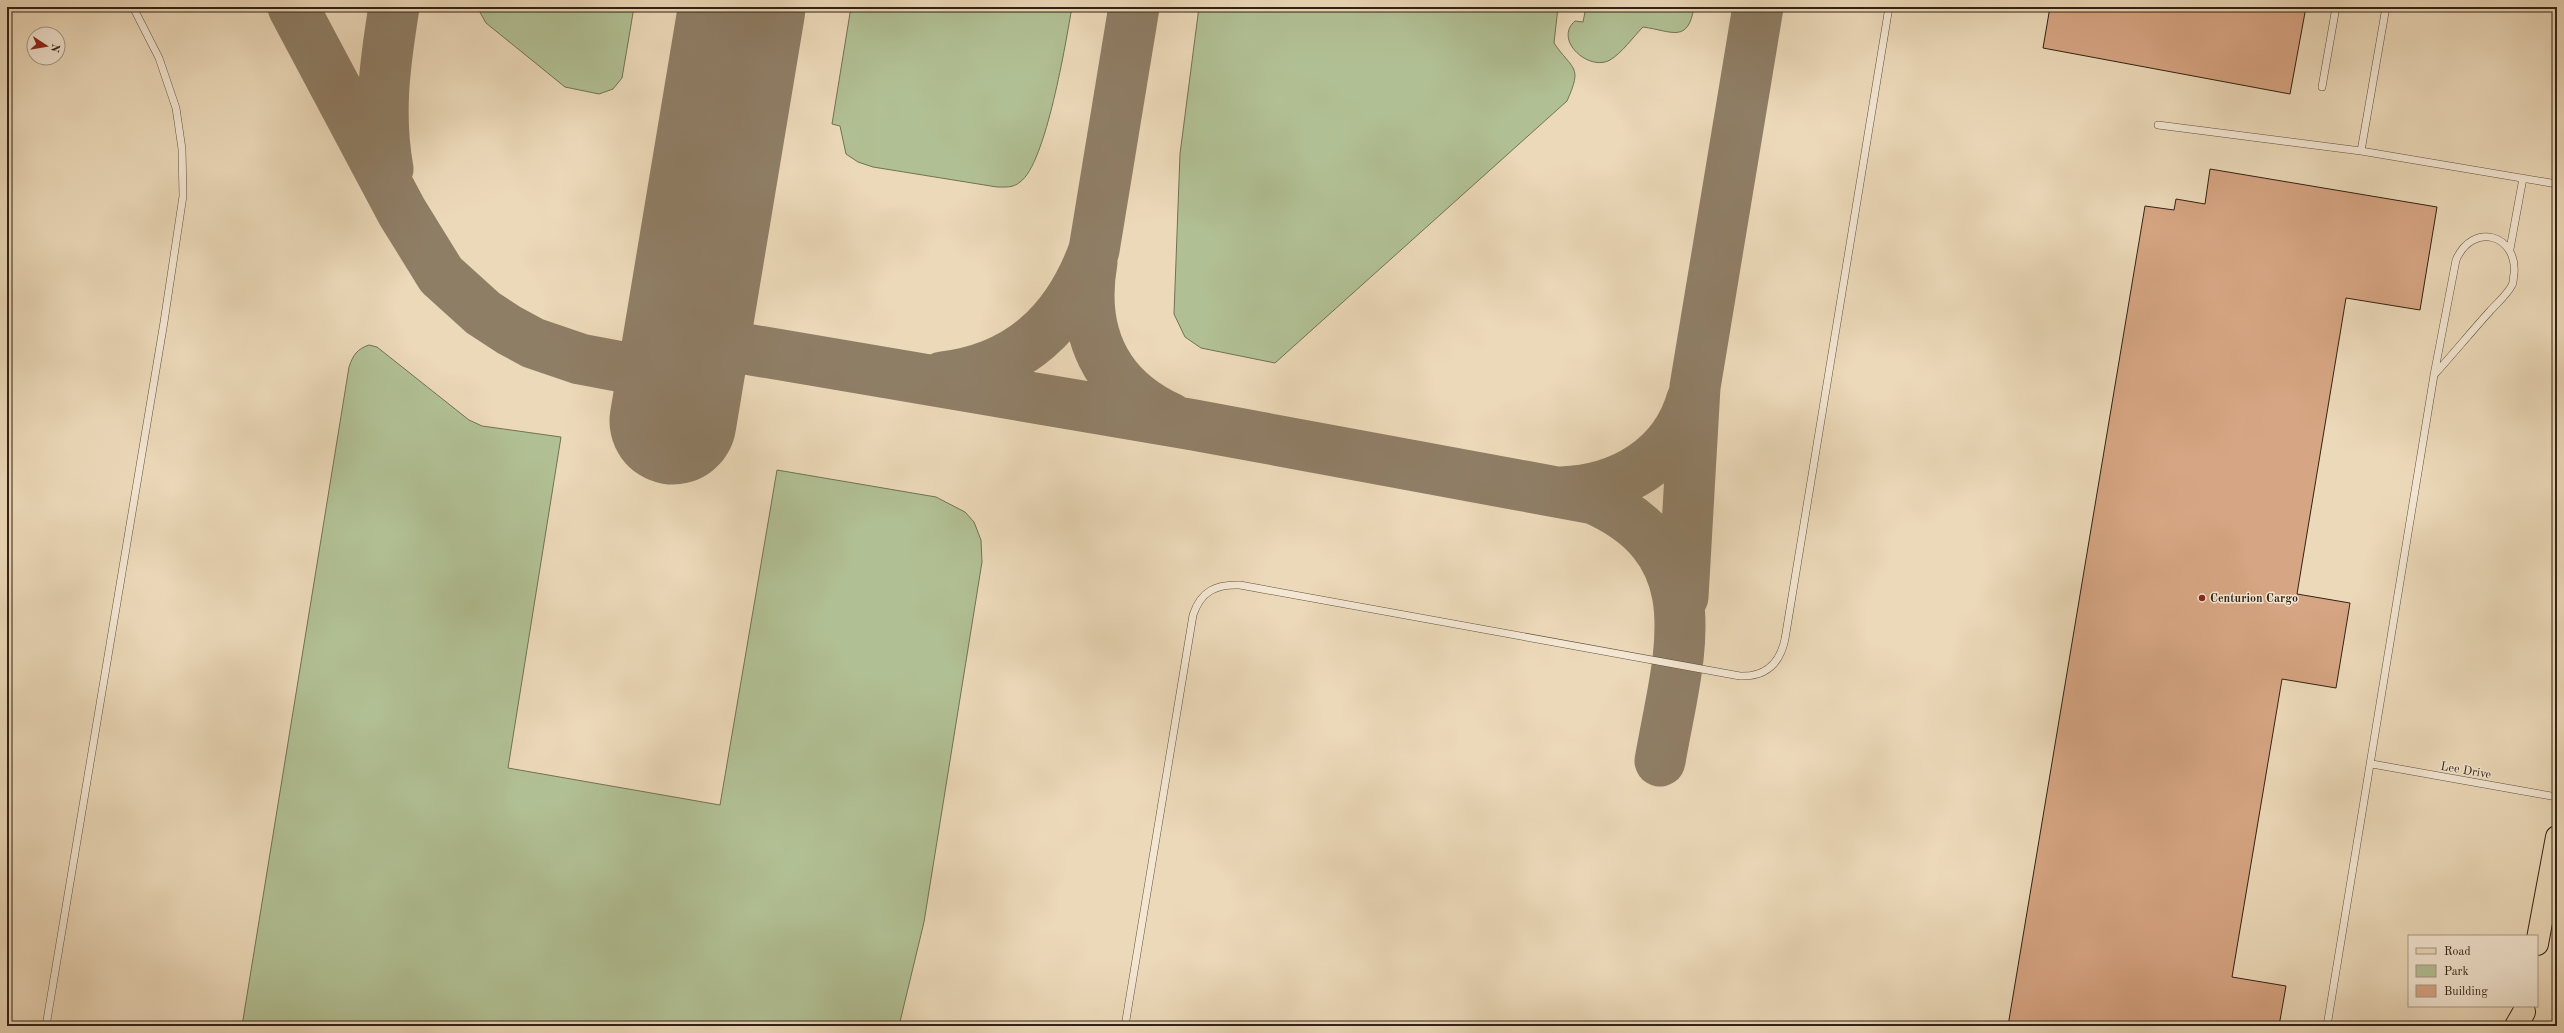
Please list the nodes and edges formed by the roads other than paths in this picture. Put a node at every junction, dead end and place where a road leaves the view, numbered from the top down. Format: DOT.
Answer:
graph roads {
  1 [pos="133,7"];
  2 [pos="1889,7"];
  3 [pos="2336,7"];
  4 [pos="2386,7"];
  5 [pos="2322,87"];
  6 [pos="2158,125"];
  7 [pos="2361,151"];
  8 [pos="2523,178"];
  9 [pos="2557,184"];
  10 [pos="2510,249"];
  11 [pos="2434,376"];
  12 [pos="2372,764"];
  13 [pos="2557,797"];
  14 [pos="2557,837"];
  15 [pos="2538,939"];
  16 [pos="46,1026"];
  17 [pos="1125,1026"];
  18 [pos="2328,1026"];
  1 -- 16 [label="lane"];
  2 -- 17 [label="lane"];
  3 -- 5 [label="lane"];
  4 -- 7 [label="lane"];
  6 -- 7 [label="lane"];
  7 -- 8 [label="lane"];
  8 -- 9 [label="lane"];
  8 -- 10 [label="lane"];
  10 -- 11 [label="lane"];
  10 -- 11 [label="lane"];
  11 -- 12 [label="lane"];
  12 -- 13 [label="lane, Lee Drive"];
  12 -- 18 [label="lane"];
  14 -- 15 [label="main road"];
}
